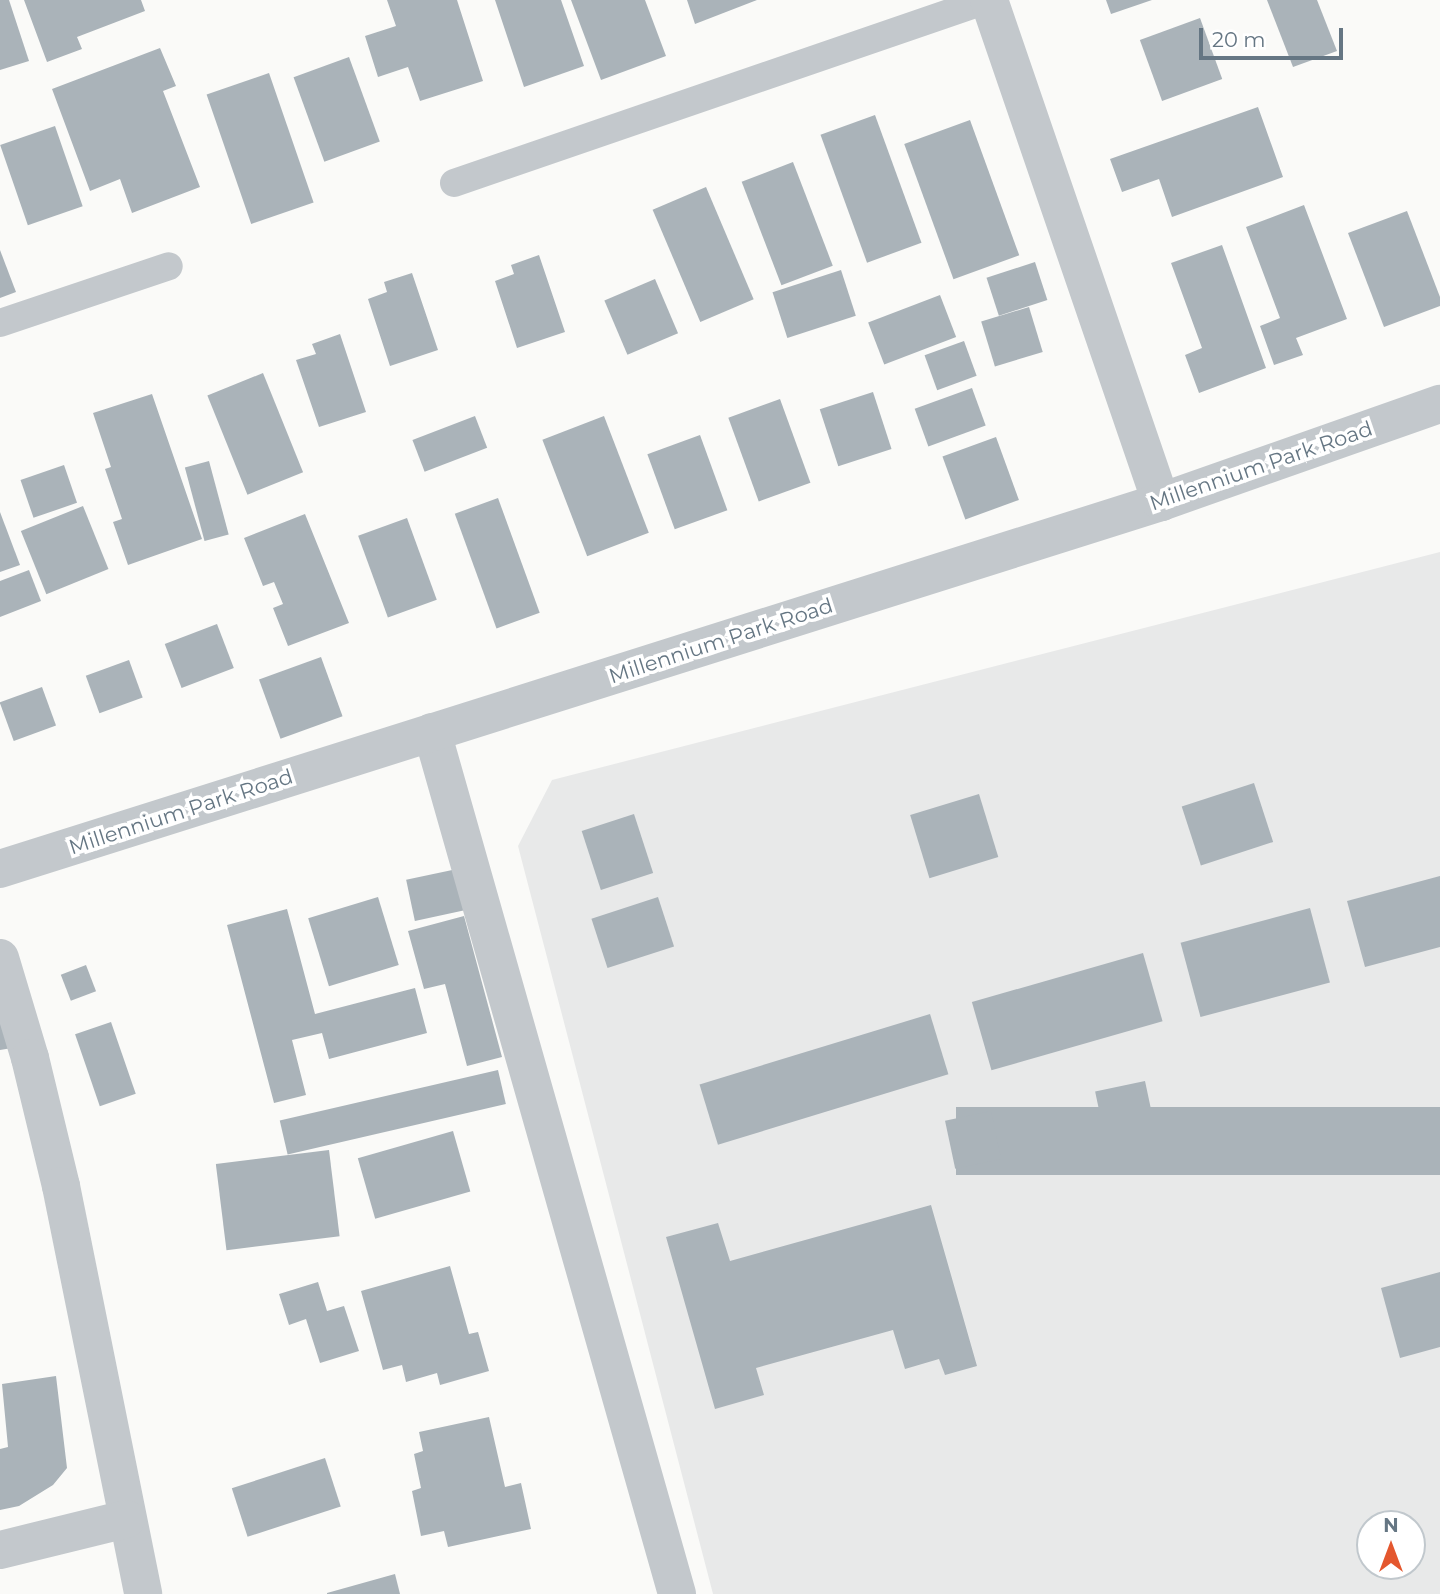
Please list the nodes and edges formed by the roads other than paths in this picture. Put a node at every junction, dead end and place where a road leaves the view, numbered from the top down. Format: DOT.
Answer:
graph roads {
  1 [pos="988,0"];
  2 [pos="454,183"];
  3 [pos="169,266"];
  4 [pos="0,323"];
  5 [pos="1440,404"];
  6 [pos="1161,502"];
  7 [pos="432,732"];
  8 [pos="0,869"];
  9 [pos="0,958"];
  10 [pos="126,1519"];
  11 [pos="0,1550"];
  12 [pos="143,1594"];
  13 [pos="677,1594"];
  1 -- 2 [label="lane"];
  1 -- 6 [label="street"];
  3 -- 4 [label="lane"];
  5 -- 6 [label="street, Millennium Park Road"];
  6 -- 7 [label="street, Millennium Park Road"];
  7 -- 8 [label="street, Millennium Park Road"];
  7 -- 13 [label="street"];
  9 -- 10 [label="street"];
  10 -- 11 [label="street"];
  10 -- 12 [label="street"];
}
